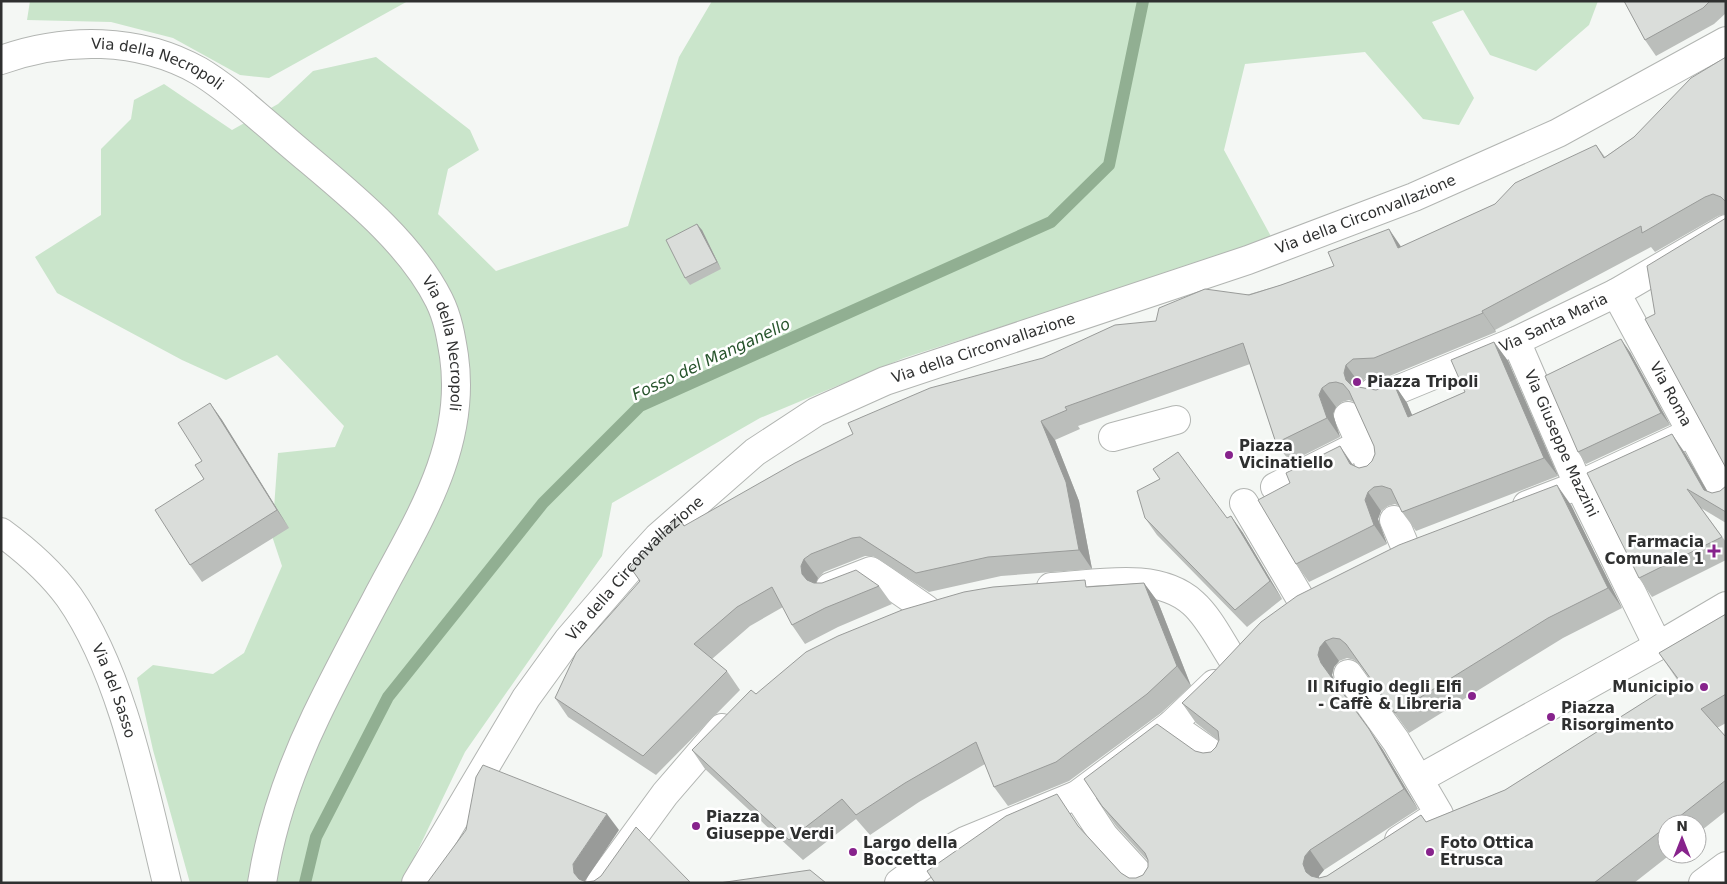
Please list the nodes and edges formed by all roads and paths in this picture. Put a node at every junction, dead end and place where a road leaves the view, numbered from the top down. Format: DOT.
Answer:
graph roads {
  1 [pos="1726,41"];
  2 [pos="1,60"];
  3 [pos="1726,229"];
  4 [pos="1616,293"];
  5 [pos="1516,341"];
  6 [pos="1373,392"];
  7 [pos="1348,416"];
  8 [pos="1176,420"];
  9 [pos="1690,432"];
  10 [pos="1113,437"];
  11 [pos="1361,444"];
  12 [pos="1373,471"];
  13 [pos="1579,485"];
  14 [pos="1275,487"];
  15 [pos="1726,496"];
  16 [pos="1244,503"];
  17 [pos="1506,513"];
  18 [pos="1394,520"];
  19 [pos="1,532"];
  20 [pos="1434,541"];
  21 [pos="1406,551"];
  22 [pos="1381,564"];
  23 [pos="830,587"];
  24 [pos="1026,589"];
  25 [pos="1329,590"];
  26 [pos="952,602"];
  27 [pos="1726,606"];
  28 [pos="926,609"];
  29 [pos="894,621"];
  30 [pos="1254,641"];
  31 [pos="1658,646"];
  32 [pos="1235,663"];
  33 [pos="1348,674"];
  34 [pos="741,708"];
  35 [pos="1172,725"];
  36 [pos="1218,758"];
  37 [pos="1419,779"];
  38 [pos="1077,795"];
  39 [pos="1381,852"];
  40 [pos="1726,866"];
  41 [pos="167,883"];
  42 [pos="262,883"];
  43 [pos="416,883"];
  44 [pos="600,883"];
  45 [pos="899,883"];
  46 [pos="1147,883"];
  47 [pos="1703,883"];
  1 -- 43 [label="street, Via della Circonvallazione"];
  2 -- 42 [label="street, Via della Necropoli"];
  3 -- 4 [label="street, Via Santa Maria"];
  4 -- 5 [label="street, Via Santa Maria"];
  4 -- 9 [label="street, Via Roma"];
  5 -- 6 [label="street, Via Santa Maria"];
  5 -- 13 [label="street, Via Giuseppe Mazzini"];
  7 -- 11 [label="street"];
  8 -- 10 [label="street"];
  9 -- 13 [label="street"];
  9 -- 15 [label="street, Via Roma"];
  11 -- 12 [label="street"];
  11 -- 14 [label="street"];
  13 -- 17 [label="street"];
  13 -- 31 [label="street, Via Giuseppe Mazzini"];
  16 -- 25 [label="street"];
  18 -- 21 [label="street"];
  19 -- 41 [label="street, Via del Sasso"];
  20 -- 21 [label="street"];
  21 -- 22 [label="street"];
  23 -- 28 [label="street"];
  24 -- 32 [label="street"];
  26 -- 28 [label="street"];
  27 -- 31 [label="street"];
  28 -- 29 [label="street"];
  30 -- 32 [label="street"];
  31 -- 37 [label="street"];
  32 -- 35 [label="street"];
  33 -- 37 [label="street"];
  34 -- 44 [label="street"];
  35 -- 36 [label="street"];
  35 -- 38 [label="street"];
  37 -- 39 [label="street"];
  38 -- 45 [label="street"];
  38 -- 46 [label="street"];
  40 -- 47 [label="street"];
}
